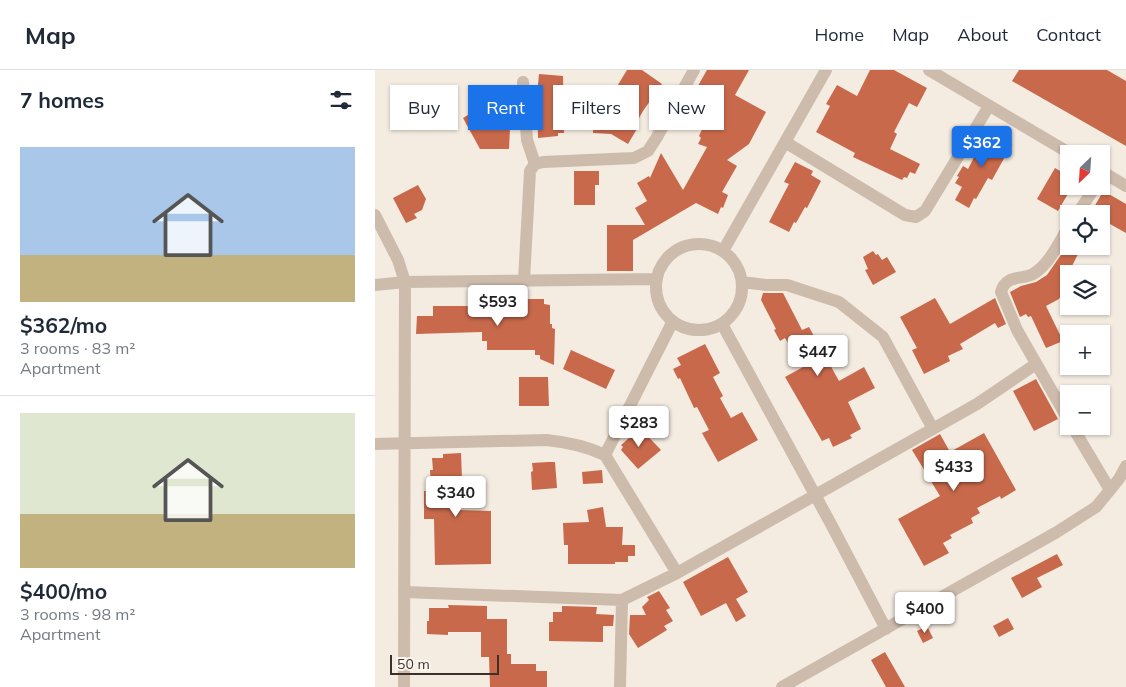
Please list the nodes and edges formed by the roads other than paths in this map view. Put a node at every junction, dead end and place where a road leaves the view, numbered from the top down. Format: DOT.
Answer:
graph roads {
  1 [pos="694,70"];
  2 [pos="826,70"];
  3 [pos="929,70"];
  4 [pos="523,82"];
  5 [pos="989,106"];
  6 [pos="785,142"];
  7 [pos="1060,148"];
  8 [pos="535,164"];
  9 [pos="1110,178"];
  10 [pos="1126,186"];
  11 [pos="375,215"];
  12 [pos="1060,241"];
  13 [pos="723,251"];
  14 [pos="657,279"];
  15 [pos="524,280"];
  16 [pos="405,282"];
  17 [pos="742,282"];
  18 [pos="375,286"];
  19 [pos="673,321"];
  20 [pos="722,324"];
  21 [pos="1036,364"];
  22 [pos="1060,405"];
  23 [pos="933,429"];
  24 [pos="1077,435"];
  25 [pos="375,444"];
  26 [pos="404,444"];
  27 [pos="605,455"];
  28 [pos="1126,466"];
  29 [pos="1110,490"];
  30 [pos="815,494"];
  31 [pos="677,572"];
  32 [pos="404,592"];
  33 [pos="622,600"];
  34 [pos="886,629"];
  35 [pos="404,687"];
  36 [pos="620,687"];
  37 [pos="783,687"];
  1 -- 8 [label="street"];
  2 -- 6 [label="street"];
  3 -- 5 [label="street"];
  4 -- 8 [label="street"];
  5 -- 6 [label="street"];
  5 -- 7 [label="street"];
  6 -- 13 [label="street"];
  8 -- 15 [label="street"];
  9 -- 10 [label="street"];
  11 -- 16 [label="street"];
  12 -- 21 [label="street"];
  13 -- 14 [label="street"];
  13 -- 17 [label="street"];
  14 -- 15 [label="street"];
  14 -- 19 [label="street"];
  15 -- 16 [label="street"];
  16 -- 18 [label="street"];
  16 -- 26 [label="street"];
  17 -- 20 [label="street"];
  17 -- 23 [label="street"];
  19 -- 20 [label="street"];
  19 -- 27 [label="street"];
  20 -- 30 [label="street"];
  21 -- 22 [label="street"];
  21 -- 23 [label="street"];
  23 -- 30 [label="street"];
  24 -- 29 [label="street"];
  25 -- 26 [label="street"];
  26 -- 27 [label="street"];
  26 -- 32 [label="street"];
  27 -- 31 [label="street"];
  28 -- 29 [label="street"];
  29 -- 34 [label="street"];
  30 -- 31 [label="street"];
  30 -- 34 [label="street"];
  31 -- 33 [label="street"];
  32 -- 33 [label="street"];
  32 -- 35 [label="street"];
  33 -- 36 [label="street"];
  34 -- 37 [label="street"];
}
